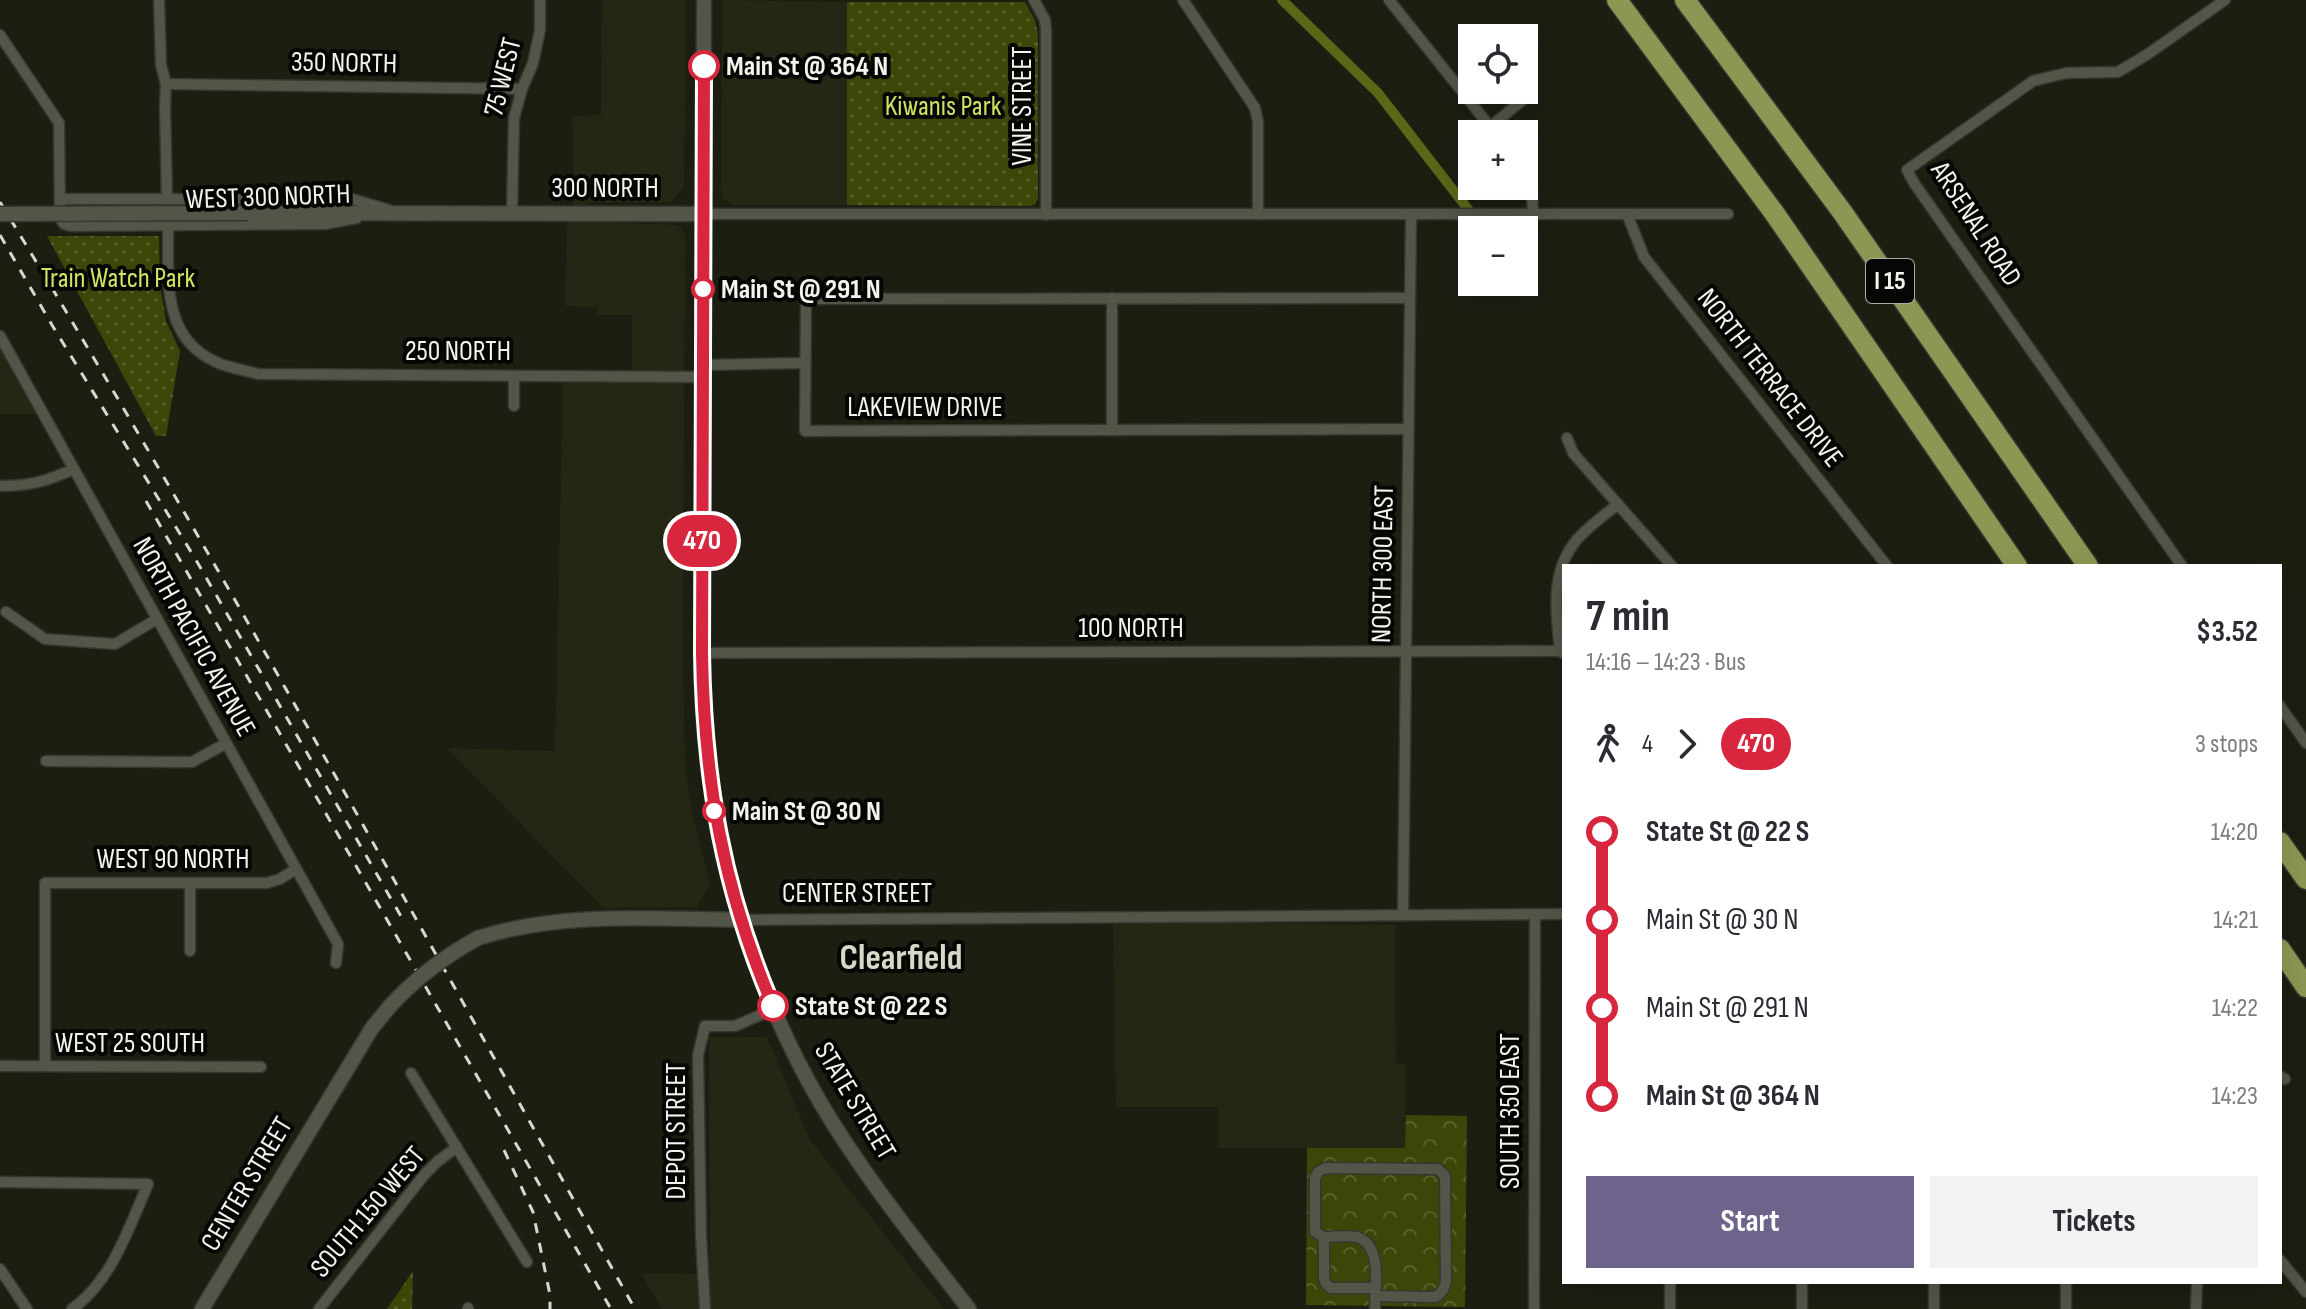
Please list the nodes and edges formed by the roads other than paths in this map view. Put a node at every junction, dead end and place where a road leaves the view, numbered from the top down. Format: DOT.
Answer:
graph roads {
  1 [pos="159,0"];
  2 [pos="540,0"];
  3 [pos="704,0"];
  4 [pos="1034,0"];
  5 [pos="1183,0"];
  6 [pos="1389,0"];
  7 [pos="1617,0"];
  8 [pos="1685,0"];
  9 [pos="2225,0"];
  10 [pos="0,35"];
  11 [pos="166,84"];
  12 [pos="522,89"];
  13 [pos="1520,104"];
  14 [pos="1485,120"];
  15 [pos="1503,120"];
  16 [pos="60,199"];
  17 [pos="167,199"];
  18 [pos="1532,200"];
  19 [pos="398,213"];
  20 [pos="512,213"];
  21 [pos="0,214"];
  22 [pos="703,214"];
  23 [pos="1258,214"];
  24 [pos="1411,214"];
  25 [pos="1533,214"];
  26 [pos="1627,214"];
  27 [pos="1728,214"];
  28 [pos="1046,215"];
  29 [pos="168,225"];
  30 [pos="1112,298"];
  31 [pos="1410,298"];
  32 [pos="0,336"];
  33 [pos="805,363"];
  34 [pos="703,371"];
  35 [pos="514,376"];
  36 [pos="514,406"];
  37 [pos="1408,429"];
  38 [pos="1112,430"];
  39 [pos="1567,438"];
  40 [pos="74,469"];
  41 [pos="0,486"];
  42 [pos="1618,504"];
  43 [pos="1670,564"];
  44 [pos="1885,564"];
  45 [pos="2016,564"];
  46 [pos="2087,564"];
  47 [pos="2181,564"];
  48 [pos="6,612"];
  49 [pos="157,619"];
  50 [pos="1406,651"];
  51 [pos="702,653"];
  52 [pos="1562,653"];
  53 [pos="2282,709"];
  54 [pos="2306,743"];
  55 [pos="225,744"];
  56 [pos="46,761"];
  57 [pos="2282,845"];
  58 [pos="296,869"];
  59 [pos="2306,879"];
  60 [pos="190,883"];
  61 [pos="1535,914"];
  62 [pos="1562,914"];
  63 [pos="1403,915"];
  64 [pos="741,920"];
  65 [pos="190,951"];
  66 [pos="2282,952"];
  67 [pos="336,963"];
  68 [pos="2306,987"];
  69 [pos="774,1009"];
  70 [pos="0,1066"];
  71 [pos="45,1066"];
  72 [pos="261,1067"];
  73 [pos="411,1073"];
  74 [pos="457,1147"];
  75 [pos="0,1182"];
  76 [pos="1324,1237"];
  77 [pos="527,1262"];
  78 [pos="2282,1262"];
  79 [pos="0,1269"];
  80 [pos="1670,1284"];
  81 [pos="1802,1284"];
  82 [pos="1934,1284"];
  83 [pos="2066,1284"];
  84 [pos="2197,1284"];
  85 [pos="1375,1292"];
  86 [pos="2306,1292"];
  87 [pos="27,1309"];
  88 [pos="72,1309"];
  89 [pos="202,1309"];
  90 [pos="319,1309"];
  91 [pos="705,1309"];
  92 [pos="969,1309"];
  93 [pos="1375,1309"];
  94 [pos="1534,1309"];
  95 [pos="1670,1309"];
  96 [pos="1802,1309"];
  97 [pos="1934,1309"];
  98 [pos="2066,1309"];
  99 [pos="2196,1309"];
  1 -- 11 [label="street"];
  2 -- 12 [label="street, 75 WEST"];
  3 -- 22 [label="main road, STATE STREET"];
  4 -- 28 [label="street, VINE STREET"];
  5 -- 23 [label="street"];
  6 -- 14 [label="street"];
  7 -- 45 [label="highway, I 15"];
  8 -- 46 [label="highway, I 15"];
  9 -- 47 [label="street, ARSENAL ROAD"];
  10 -- 16 [label="street"];
  11 -- 12 [label="street, 350 NORTH"];
  11 -- 17 [label="street"];
  12 -- 20 [label="street, 75 WEST"];
  13 -- 15 [label="street"];
  16 -- 17 [label="street, WEST 300 NORTH"];
  16 -- 29 [label="street, WEST 300 NORTH"];
  17 -- 19 [label="street, WEST 300 NORTH"];
  18 -- 25 [label="street"];
  19 -- 20 [label="main road, 300 NORTH"];
  19 -- 21 [label="main road, 300 NORTH, bridge"];
  19 -- 29 [label="street, WEST 300 NORTH"];
  20 -- 22 [label="main road, 300 NORTH"];
  22 -- 28 [label="street, 300 NORTH"];
  22 -- 34 [label="main road, STATE STREET"];
  23 -- 24 [label="street, 300 NORTH"];
  23 -- 28 [label="street, 300 NORTH"];
  24 -- 25 [label="street, 300 NORTH"];
  24 -- 31 [label="street, NORTH 300 EAST"];
  25 -- 26 [label="street, 300 NORTH"];
  26 -- 27 [label="street, 300 NORTH"];
  26 -- 44 [label="street, NORTH TERRACE DRIVE"];
  29 -- 35 [label="street, 250 NORTH"];
  30 -- 31 [label="street, LAKEVIEW DRIVE"];
  30 -- 33 [label="street, LAKEVIEW DRIVE"];
  30 -- 38 [label="street"];
  31 -- 37 [label="street, NORTH 300 EAST"];
  32 -- 40 [label="street, NORTH PACIFIC AVENUE"];
  33 -- 34 [label="street"];
  33 -- 38 [label="street, LAKEVIEW DRIVE"];
  34 -- 35 [label="street, 250 NORTH"];
  34 -- 51 [label="main road, STATE STREET"];
  35 -- 36 [label="street"];
  37 -- 38 [label="street, LAKEVIEW DRIVE"];
  37 -- 50 [label="street, NORTH 300 EAST"];
  39 -- 42 [label="street"];
  40 -- 41 [label="street"];
  40 -- 49 [label="street, NORTH PACIFIC AVENUE"];
  42 -- 43 [label="street"];
  42 -- 52 [label="street"];
  48 -- 49 [label="street"];
  49 -- 55 [label="street, NORTH PACIFIC AVENUE"];
  50 -- 51 [label="street, 100 NORTH"];
  50 -- 52 [label="street, 100 NORTH"];
  50 -- 63 [label="street, NORTH 300 EAST"];
  51 -- 64 [label="main road, STATE STREET"];
  53 -- 54 [label="street"];
  55 -- 56 [label="street"];
  55 -- 58 [label="street, NORTH PACIFIC AVENUE"];
  57 -- 59 [label="highway"];
  58 -- 60 [label="street, WEST 90 NORTH"];
  58 -- 67 [label="street, NORTH PACIFIC AVENUE"];
  60 -- 65 [label="street"];
  60 -- 71 [label="street, WEST 90 NORTH"];
  61 -- 62 [label="street, CENTER STREET"];
  61 -- 63 [label="street, CENTER STREET"];
  61 -- 94 [label="street, SOUTH 350 EAST"];
  63 -- 64 [label="street, CENTER STREET"];
  64 -- 69 [label="main road, STATE STREET"];
  64 -- 89 [label="main road, CENTER STREET, bridge"];
  66 -- 68 [label="highway"];
  69 -- 91 [label="street, DEPOT STREET"];
  69 -- 92 [label="main road, STATE STREET"];
  70 -- 71 [label="street, WEST 25 SOUTH"];
  71 -- 72 [label="street, WEST 25 SOUTH"];
  73 -- 74 [label="street"];
  74 -- 77 [label="street"];
  74 -- 90 [label="street, SOUTH 150 WEST"];
  75 -- 88 [label="street"];
  76 -- 85 [label="street"];
  76 -- 85 [label="street"];
  76 -- 85 [label="street"];
  78 -- 86 [label="street"];
  79 -- 87 [label="street"];
  80 -- 95 [label="street"];
  81 -- 96 [label="street"];
  82 -- 97 [label="street"];
  83 -- 98 [label="street"];
  84 -- 99 [label="street"];
  85 -- 93 [label="street"];
}
